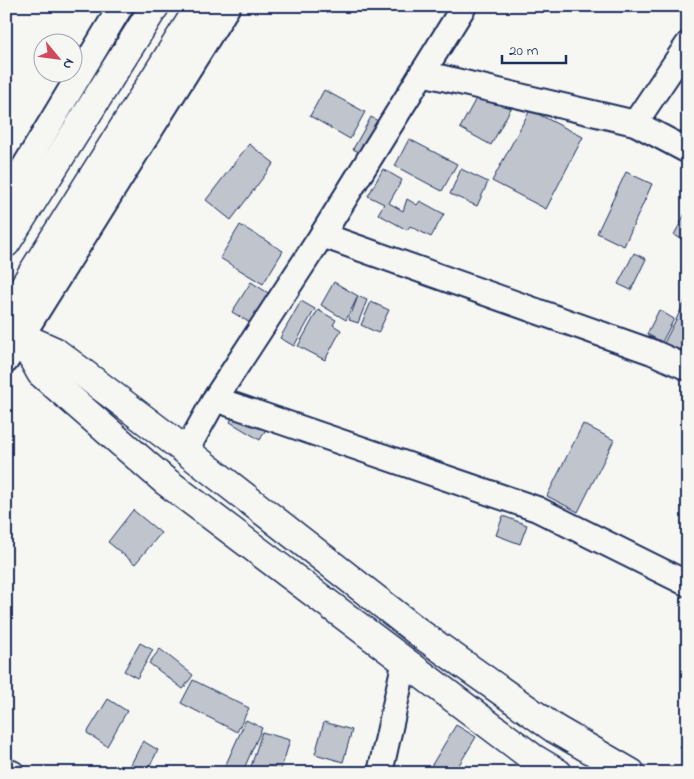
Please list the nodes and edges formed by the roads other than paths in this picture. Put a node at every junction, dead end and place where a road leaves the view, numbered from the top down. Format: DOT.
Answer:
graph roads {
  1 [pos="121,6"];
  2 [pos="155,6"];
  3 [pos="200,6"];
  4 [pos="228,6"];
  5 [pos="464,6"];
  6 [pos="688,44"];
  7 [pos="422,73"];
  8 [pos="635,123"];
  9 [pos="688,151"];
  10 [pos="6,197"];
  11 [pos="322,235"];
  12 [pos="6,243"];
  13 [pos="11,326"];
  14 [pos="6,361"];
  15 [pos="688,368"];
  16 [pos="214,400"];
  17 [pos="186,451"];
  18 [pos="688,584"];
  19 [pos="405,660"];
  20 [pos="6,771"];
  21 [pos="12,773"];
  22 [pos="380,773"];
  23 [pos="558,773"];
  24 [pos="631,773"];
  1 -- 10 [label="street"];
  2 -- 12 [label="main road"];
  3 -- 13 [label="main road"];
  4 -- 13 [label="street"];
  5 -- 7 [label="street"];
  6 -- 8 [label="street"];
  7 -- 8 [label="street"];
  7 -- 11 [label="street"];
  8 -- 9 [label="street"];
  11 -- 15 [label="street"];
  11 -- 16 [label="street"];
  13 -- 14 [label="street"];
  13 -- 17 [label="main road"];
  13 -- 19 [label="main road"];
  16 -- 17 [label="street"];
  16 -- 18 [label="street"];
  17 -- 24 [label="main road"];
  19 -- 22 [label="street"];
  19 -- 23 [label="main road"];
  20 -- 21 [label="street"];
}
